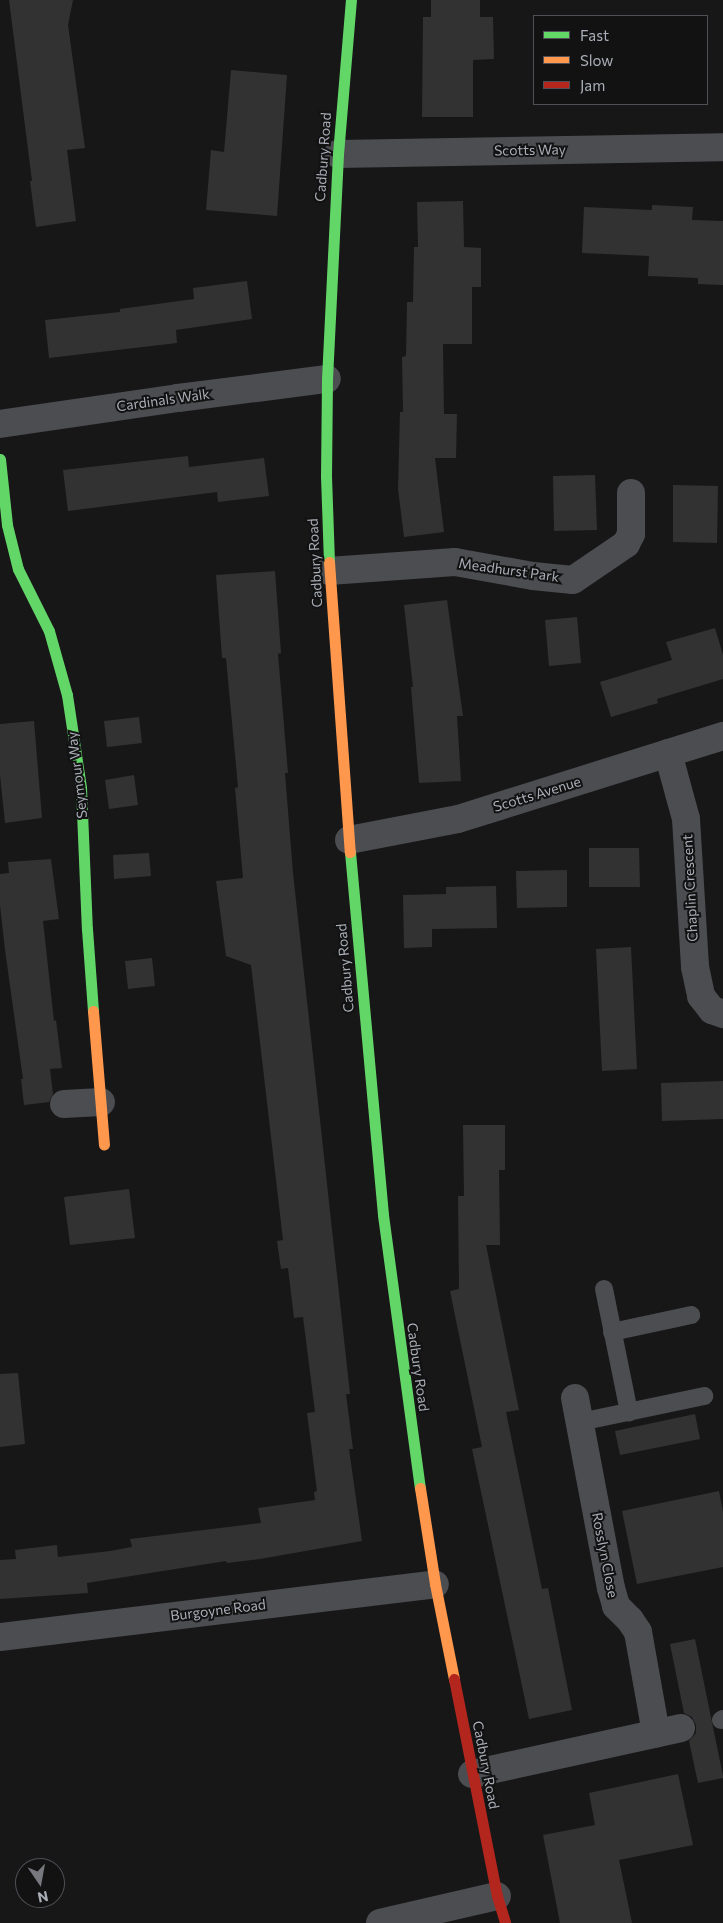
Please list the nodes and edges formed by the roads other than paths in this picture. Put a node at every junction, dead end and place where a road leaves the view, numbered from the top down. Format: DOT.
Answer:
graph roads {
  1 [pos="351,0"];
  2 [pos="723,146"];
  3 [pos="338,154"];
  4 [pos="327,379"];
  5 [pos="0,424"];
  6 [pos="0,459"];
  7 [pos="631,493"];
  8 [pos="330,571"];
  9 [pos="723,736"];
  10 [pos="668,753"];
  11 [pos="349,840"];
  12 [pos="723,1014"];
  13 [pos="101,1102"];
  14 [pos="64,1104"];
  15 [pos="104,1145"];
  16 [pos="604,1289"];
  17 [pos="692,1315"];
  18 [pos="612,1332"];
  19 [pos="704,1396"];
  20 [pos="577,1410"];
  21 [pos="629,1412"];
  22 [pos="436,1584"];
  23 [pos="0,1637"];
  24 [pos="472,1774"];
  25 [pos="496,1896"];
  26 [pos="380,1923"];
  27 [pos="504,1923"];
  1 -- 3 [label="main road, Cadbury Road"];
  2 -- 3 [label="street, Scotts Way"];
  3 -- 4 [label="main road, Cadbury Road"];
  4 -- 5 [label="street, Cardinals Walk"];
  4 -- 8 [label="main road, Cadbury Road"];
  6 -- 13 [label="main road, Seymour Way"];
  7 -- 8 [label="street, Meadhurst Park"];
  8 -- 11 [label="main road, Cadbury Road"];
  9 -- 10 [label="street, Scotts Avenue"];
  10 -- 11 [label="street, Scotts Avenue"];
  10 -- 12 [label="street, Chaplin Crescent"];
  11 -- 22 [label="main road, Cadbury Road"];
  13 -- 14 [label="street"];
  13 -- 15 [label="main road, Seymour Way"];
  16 -- 18 [label="lane"];
  17 -- 18 [label="lane"];
  18 -- 21 [label="lane"];
  19 -- 21 [label="lane"];
  20 -- 21 [label="lane"];
  20 -- 24 [label="street, Rosslyn Close"];
  22 -- 23 [label="street, Burgoyne Road"];
  22 -- 24 [label="main road, Cadbury Road"];
  24 -- 25 [label="main road, Cadbury Road"];
  25 -- 26 [label="street"];
  25 -- 27 [label="main road, Cadbury Road"];
}
